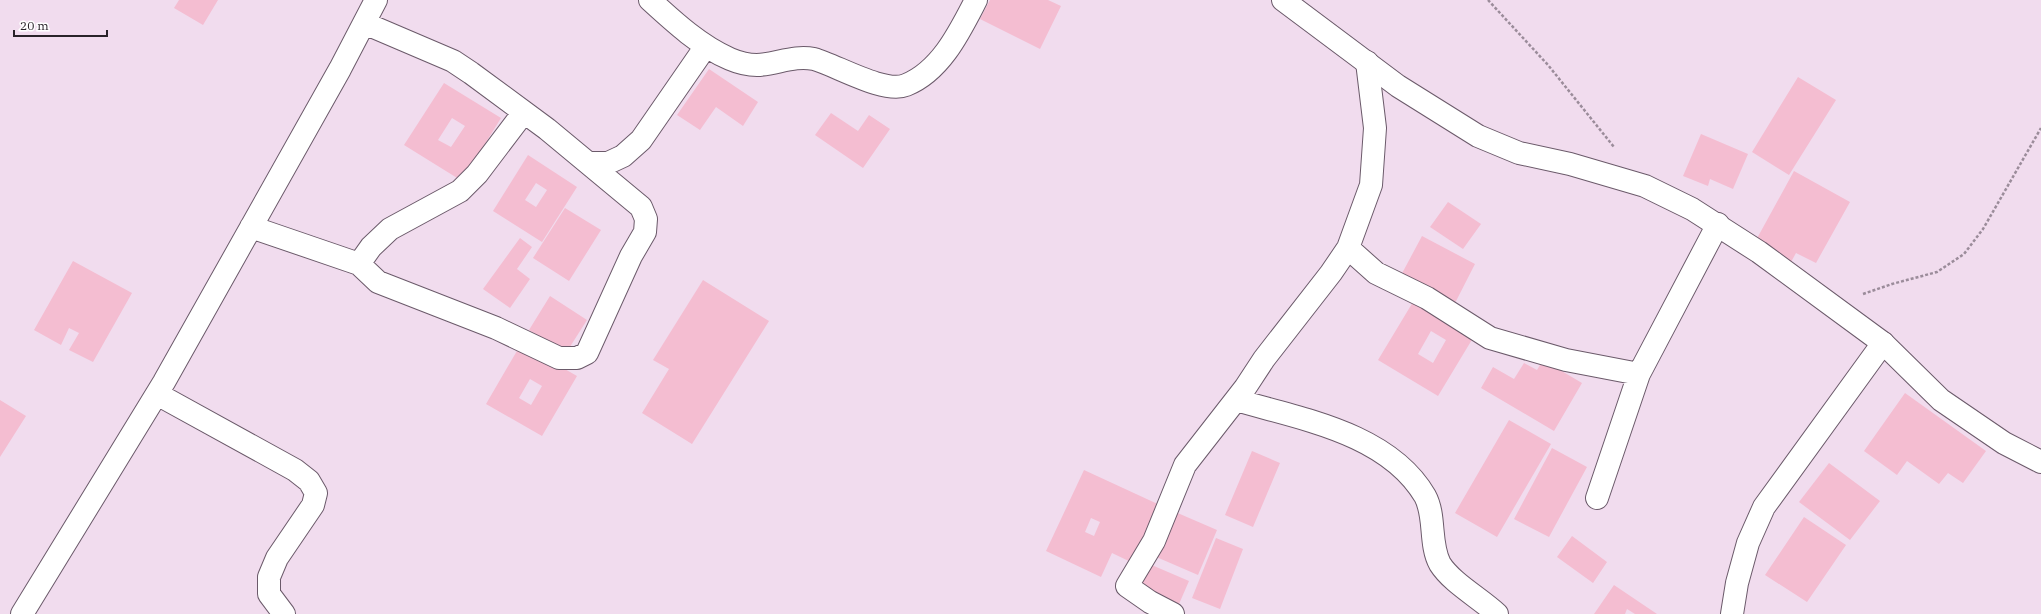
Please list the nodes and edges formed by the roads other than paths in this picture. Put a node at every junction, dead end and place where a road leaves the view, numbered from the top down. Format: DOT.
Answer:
graph roads {
  1 [pos="376,0"];
  2 [pos="650,0"];
  3 [pos="976,0"];
  4 [pos="1283,0"];
  5 [pos="364,23"];
  6 [pos="706,46"];
  7 [pos="1367,62"];
  8 [pos="524,112"];
  9 [pos="588,163"];
  10 [pos="1718,224"];
  11 [pos="251,227"];
  12 [pos="1348,248"];
  13 [pos="359,264"];
  14 [pos="1883,343"];
  15 [pos="1639,374"];
  16 [pos="157,394"];
  17 [pos="1236,400"];
  18 [pos="2041,462"];
  19 [pos="1597,498"];
  20 [pos="22,614"];
  21 [pos="284,614"];
  22 [pos="1173,614"];
  23 [pos="1497,614"];
  24 [pos="1732,614"];
  1 -- 5 [label="street"];
  2 -- 6 [label="street"];
  3 -- 6 [label="street"];
  4 -- 7 [label="street"];
  5 -- 8 [label="street"];
  5 -- 11 [label="street"];
  6 -- 9 [label="street"];
  7 -- 10 [label="street"];
  7 -- 12 [label="street"];
  8 -- 9 [label="street"];
  8 -- 13 [label="street"];
  9 -- 13 [label="street"];
  10 -- 14 [label="street"];
  10 -- 15 [label="street"];
  11 -- 13 [label="street"];
  11 -- 16 [label="street"];
  12 -- 15 [label="street"];
  12 -- 17 [label="street"];
  14 -- 18 [label="street"];
  14 -- 24 [label="street"];
  15 -- 19 [label="street"];
  16 -- 20 [label="street"];
  16 -- 21 [label="street"];
  17 -- 22 [label="street"];
  17 -- 23 [label="street"];
}
